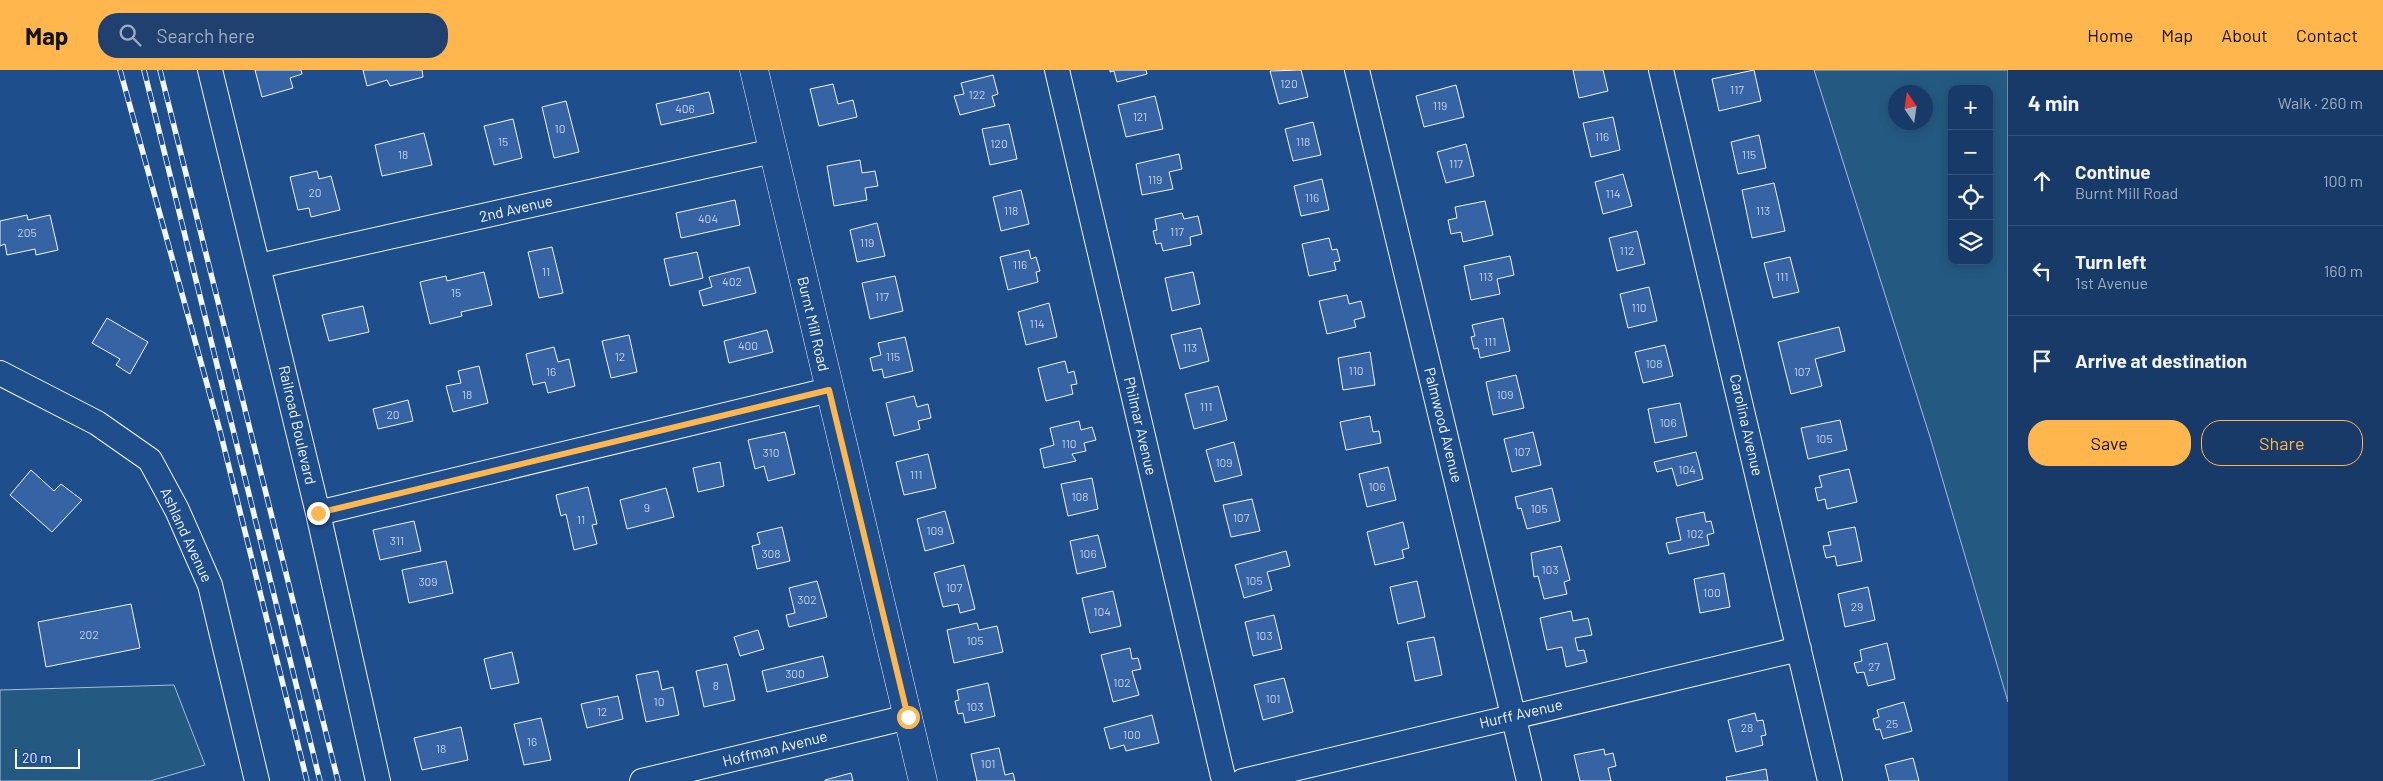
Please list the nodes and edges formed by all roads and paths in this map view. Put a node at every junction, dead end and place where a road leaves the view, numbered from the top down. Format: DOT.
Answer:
graph roads {
  1 [pos="210,70"];
  2 [pos="754,70"];
  3 [pos="1057,70"];
  4 [pos="1357,70"];
  5 [pos="1661,70"];
  6 [pos="773,151"];
  7 [pos="259,266"];
  8 [pos="0,373"];
  9 [pos="829,390"];
  10 [pos="318,513"];
  11 [pos="1799,648"];
  12 [pos="1513,716"];
  13 [pos="908,717"];
  14 [pos="258,781"];
  15 [pos="378,781"];
  16 [pos="642,781"];
  17 [pos="922,781"];
  18 [pos="1224,781"];
  19 [pos="1243,781"];
  20 [pos="1529,781"];
  21 [pos="1830,781"];
  1 -- 7 [label="street, Railroad Boulevard"];
  2 -- 6 [label="main road, Burnt Mill Road"];
  3 -- 18 [label="street, Philmar Avenue"];
  4 -- 12 [label="street, Palmwood Avenue"];
  5 -- 11 [label="street, Carolina Avenue"];
  6 -- 7 [label="street, 2nd Avenue"];
  6 -- 9 [label="main road, Burnt Mill Road"];
  7 -- 10 [label="street, Railroad Boulevard"];
  8 -- 14 [label="street, Ashland Avenue"];
  9 -- 10 [label="street"];
  9 -- 13 [label="main road, Burnt Mill Road"];
  10 -- 15 [label="street, Railroad Boulevard"];
  11 -- 12 [label="street, Hurff Avenue"];
  11 -- 21 [label="street, Carolina Avenue"];
  12 -- 19 [label="street, Hurff Avenue"];
  12 -- 20 [label="street, Palmwood Avenue"];
  13 -- 16 [label="street, Hoffman Avenue"];
  13 -- 17 [label="main road, Burnt Mill Road"];
}
